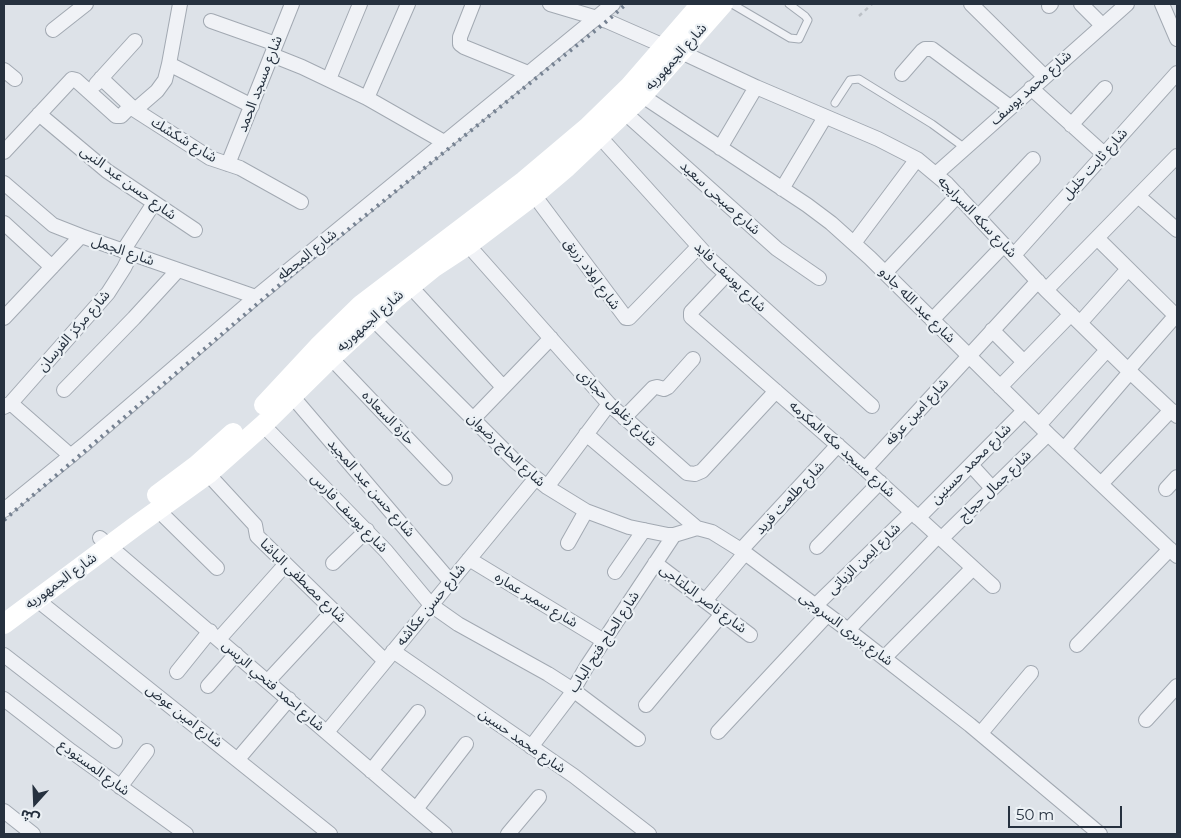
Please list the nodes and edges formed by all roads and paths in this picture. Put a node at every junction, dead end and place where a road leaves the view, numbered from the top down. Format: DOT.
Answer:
graph roads {
  1 [pos="86,4"];
  2 [pos="177,4"];
  3 [pos="292,4"];
  4 [pos="360,4"];
  5 [pos="408,4"];
  6 [pos="473,4"];
  7 [pos="613,4"];
  8 [pos="701,4"];
  9 [pos="723,4"];
  10 [pos="732,4"];
  11 [pos="789,4"];
  12 [pos="872,4"];
  13 [pos="971,4"];
  14 [pos="1081,4"];
  15 [pos="1127,4"];
  16 [pos="1162,4"];
  17 [pos="556,5"];
  18 [pos="859,16"];
  19 [pos="595,18"];
  20 [pos="211,21"];
  21 [pos="1102,25"];
  22 [pos="53,30"];
  23 [pos="1177,39"];
  24 [pos="135,41"];
  25 [pos="673,49"];
  26 [pos="274,50"];
  27 [pos="169,64"];
  28 [pos="4,70"];
  29 [pos="528,73"];
  30 [pos="1177,73"];
  31 [pos="902,74"];
  32 [pos="1044,76"];
  33 [pos="101,78"];
  34 [pos="15,79"];
  35 [pos="328,79"];
  36 [pos="756,87"];
  37 [pos="1031,88"];
  38 [pos="1105,88"];
  39 [pos="89,92"];
  40 [pos="635,92"];
  41 [pos="367,98"];
  42 [pos="835,103"];
  43 [pos="252,106"];
  44 [pos="1010,107"];
  45 [pos="133,108"];
  46 [pos="624,112"];
  47 [pos="39,114"];
  48 [pos="825,117"];
  49 [pos="1071,125"];
  50 [pos="600,137"];
  51 [pos="444,142"];
  52 [pos="720,148"];
  53 [pos="965,148"];
  54 [pos="4,152"];
  55 [pos="1104,154"];
  56 [pos="1177,156"];
  57 [pos="1034,159"];
  58 [pos="917,160"];
  59 [pos="228,164"];
  60 [pos="936,174"];
  61 [pos="4,183"];
  62 [pos="782,189"];
  63 [pos="534,195"];
  64 [pos="958,196"];
  65 [pos="1138,196"];
  66 [pos="301,202"];
  67 [pos="154,203"];
  68 [pos="978,217"];
  69 [pos="4,223"];
  70 [pos="195,230"];
  71 [pos="1177,230"];
  72 [pos="81,236"];
  73 [pos="1097,238"];
  74 [pos="854,243"];
  75 [pos="468,245"];
  76 [pos="698,247"];
  77 [pos="1009,250"];
  78 [pos="127,253"];
  79 [pos="52,267"];
  80 [pos="1128,269"];
  81 [pos="178,270"];
  82 [pos="885,273"];
  83 [pos="726,275"];
  84 [pos="819,278"];
  85 [pos="1042,285"];
  86 [pos="410,286"];
  87 [pos="256,297"];
  88 [pos="1177,316"];
  89 [pos="4,318"];
  90 [pos="1075,318"];
  91 [pos="373,319"];
  92 [pos="932,320"];
  93 [pos="992,330"];
  94 [pos="551,338"];
  95 [pos="1107,350"];
  96 [pos="969,356"];
  97 [pos="330,358"];
  98 [pos="694,359"];
  99 [pos="1024,362"];
  100 [pos="1129,371"];
  101 [pos="504,387"];
  102 [pos="1000,387"];
  103 [pos="64,390"];
  104 [pos="776,391"];
  105 [pos="292,396"];
  106 [pos="609,404"];
  107 [pos="7,406"];
  108 [pos="872,406"];
  109 [pos="1024,411"];
  110 [pos="1174,413"];
  111 [pos="624,418"];
  112 [pos="473,419"];
  113 [pos="263,425"];
  114 [pos="1044,430"];
  115 [pos="586,434"];
  116 [pos="838,445"];
  117 [pos="1064,449"];
  118 [pos="71,456"];
  119 [pos="971,465"];
  120 [pos="865,469"];
  121 [pos="208,474"];
  122 [pos="1177,477"];
  123 [pos="445,478"];
  124 [pos="535,479"];
  125 [pos="880,482"];
  126 [pos="1100,484"];
  127 [pos="546,487"];
  128 [pos="992,488"];
  129 [pos="1166,489"];
  130 [pos="7,503"];
  131 [pos="158,510"];
  132 [pos="586,511"];
  133 [pos="915,515"];
  134 [pos="697,528"];
  135 [pos="366,530"];
  136 [pos="644,530"];
  137 [pos="674,535"];
  138 [pos="940,537"];
  139 [pos="105,542"];
  140 [pos="568,543"];
  141 [pos="817,547"];
  142 [pos="743,552"];
  143 [pos="1173,552"];
  144 [pos="468,559"];
  145 [pos="333,563"];
  146 [pos="656,563"];
  147 [pos="285,565"];
  148 [pos="217,568"];
  149 [pos="973,568"];
  150 [pos="615,572"];
  151 [pos="450,581"];
  152 [pos="993,586"];
  153 [pos="36,599"];
  154 [pos="705,601"];
  155 [pos="431,605"];
  156 [pos="816,606"];
  157 [pos="4,607"];
  158 [pos="333,611"];
  159 [pos="722,614"];
  160 [pos="827,614"];
  161 [pos="4,624"];
  162 [pos="848,630"];
  163 [pos="214,635"];
  164 [pos="750,635"];
  165 [pos="604,641"];
  166 [pos="1077,645"];
  167 [pos="236,654"];
  168 [pos="4,655"];
  169 [pos="389,656"];
  170 [pos="884,658"];
  171 [pos="177,672"];
  172 [pos="1031,673"];
  173 [pos="268,681"];
  174 [pos="208,686"];
  175 [pos="1177,686"];
  176 [pos="573,690"];
  177 [pos="4,699"];
  178 [pos="288,699"];
  179 [pos="646,705"];
  180 [pos="418,712"];
  181 [pos="1146,720"];
  182 [pos="327,732"];
  183 [pos="718,732"];
  184 [pos="981,733"];
  185 [pos="638,739"];
  186 [pos="115,741"];
  187 [pos="466,744"];
  188 [pos="531,747"];
  189 [pos="147,751"];
  190 [pos="238,759"];
  191 [pos="371,771"];
  192 [pos="120,786"];
  193 [pos="539,797"];
  194 [pos="416,809"];
  195 [pos="4,811"];
  196 [pos="33,834"];
  197 [pos="186,834"];
  198 [pos="330,834"];
  199 [pos="443,834"];
  200 [pos="508,834"];
  201 [pos="649,834"];
  202 [pos="1100,834"];
  1 -- 22 [label="street"];
  2 -- 27 [label="street"];
  3 -- 26 [label="street, شارع مسجد الحمد"];
  4 -- 35 [label="street"];
  5 -- 41 [label="street"];
  6 -- 29 [label="street"];
  7 -- 19 [label="street, شارع المحطه"];
  8 -- 25 [label="main road, شارع الجمهوريه"];
  9 -- 25 [label="main road, شارع الجمهوريه"];
  10 -- 11 [label="lane"];
  12 -- 18 [label="path"];
  13 -- 32 [label="street"];
  14 -- 21 [label="street"];
  15 -- 21 [label="street, شارع محمد يوسف"];
  16 -- 23 [label="street"];
  17 -- 19 [label="street, شارع سكه السرايجه"];
  19 -- 25 [label="street, شارع سكه السرايجه"];
  19 -- 29 [label="street, شارع المحطه"];
  20 -- 26 [label="street"];
  21 -- 32 [label="street, شارع محمد يوسف"];
  24 -- 33 [label="street"];
  25 -- 36 [label="street, شارع سكه السرايجه"];
  25 -- 40 [label="main road, شارع الجمهوريه"];
  26 -- 35 [label="street"];
  26 -- 43 [label="street, شارع مسجد الحمد"];
  27 -- 43 [label="street"];
  27 -- 45 [label="street"];
  28 -- 34 [label="street"];
  29 -- 51 [label="street, شارع المحطه"];
  30 -- 55 [label="street, شارع ثابت خليل"];
  31 -- 44 [label="street"];
  32 -- 37 [label="street, شارع محمد يوسف"];
  33 -- 39 [label="street"];
  33 -- 45 [label="street, شارع شكشك"];
  35 -- 41 [label="street"];
  36 -- 48 [label="street, شارع سكه السرايجه"];
  36 -- 52 [label="street"];
  37 -- 44 [label="street, شارع محمد يوسف"];
  37 -- 49 [label="street"];
  38 -- 49 [label="street"];
  39 -- 45 [label="street"];
  39 -- 47 [label="street"];
  40 -- 46 [label="main road, شارع الجمهوريه"];
  40 -- 52 [label="street, شارع عبد الله جادو"];
  40 -- 139 [label="main road, شارع الجمهوريه"];
  41 -- 51 [label="street"];
  42 -- 53 [label="lane"];
  43 -- 59 [label="street, شارع مسجد الحمد"];
  44 -- 53 [label="street, شارع محمد يوسف"];
  45 -- 59 [label="street, شارع شكشك"];
  46 -- 50 [label="main road, شارع الجمهوريه"];
  46 -- 84 [label="street, شارع صبحى سعيد"];
  47 -- 54 [label="street"];
  47 -- 67 [label="street, شارع حسن عبد النبى"];
  48 -- 58 [label="street, شارع سكه السرايجه"];
  48 -- 62 [label="street"];
  49 -- 55 [label="street"];
  50 -- 63 [label="main road, شارع الجمهوريه"];
  50 -- 76 [label="street, شارع يوسف فايد"];
  51 -- 87 [label="street, شارع المحطه"];
  52 -- 62 [label="street, شارع عبد الله جادو"];
  53 -- 60 [label="street, شارع محمد يوسف"];
  55 -- 77 [label="street, شارع ثابت خليل"];
  56 -- 65 [label="street, شارع امين عرفه"];
  57 -- 68 [label="street"];
  58 -- 60 [label="street, شارع سكه السرايجه"];
  58 -- 74 [label="street"];
  59 -- 66 [label="street, شارع شكشك"];
  60 -- 64 [label="street, شارع سكه السرايجه"];
  61 -- 72 [label="street, شارع الجمل"];
  62 -- 74 [label="street, شارع عبد الله جادو"];
  63 -- 75 [label="main road, شارع الجمهوريه"];
  63 -- 76 [label="street, شارع اولاد زريق"];
  64 -- 68 [label="street, شارع سكه السرايجه"];
  64 -- 82 [label="street"];
  65 -- 71 [label="street"];
  65 -- 73 [label="street, شارع امين عرفه"];
  67 -- 70 [label="street, شارع حسن عبد النبى"];
  67 -- 78 [label="street, شارع مركز الفرسان"];
  68 -- 77 [label="street, شارع سكه السرايجه"];
  69 -- 79 [label="street"];
  72 -- 78 [label="street, شارع الجمل"];
  72 -- 79 [label="street"];
  73 -- 80 [label="street"];
  73 -- 85 [label="street, شارع امين عرفه"];
  74 -- 82 [label="street, شارع عبد الله جادو"];
  75 -- 86 [label="main road, شارع الجمهوريه"];
  75 -- 94 [label="street, شارع زغلول حجازى"];
  76 -- 83 [label="street, شارع يوسف فايد"];
  77 -- 85 [label="street, شارع سكه السرايجه"];
  77 -- 92 [label="street, شارع ثابت خليل"];
  78 -- 81 [label="street, شارع الجمل"];
  78 -- 107 [label="street, شارع مركز الفرسان"];
  79 -- 89 [label="street"];
  80 -- 88 [label="street"];
  80 -- 90 [label="street"];
  81 -- 87 [label="street, شارع الجمل"];
  81 -- 103 [label="street"];
  82 -- 92 [label="street, شارع عبد الله جادو"];
  83 -- 104 [label="street, شارع مسجد مكه المكرمه"];
  83 -- 108 [label="street, شارع يوسف فايد"];
  85 -- 90 [label="street, شارع سكه السرايجه"];
  85 -- 93 [label="street, شارع امين عرفه"];
  86 -- 91 [label="main road, شارع الجمهوريه"];
  86 -- 101 [label="street"];
  87 -- 118 [label="street, شارع المحطه"];
  88 -- 100 [label="street"];
  90 -- 95 [label="street, شارع سكه السرايجه"];
  90 -- 99 [label="street"];
  91 -- 97 [label="main road, شارع الجمهوريه"];
  91 -- 112 [label="street, شارع الحاج رضوان"];
  92 -- 96 [label="street, شارع عبد الله جادو"];
  93 -- 96 [label="street, شارع امين عرفه"];
  93 -- 99 [label="street"];
  94 -- 101 [label="street"];
  94 -- 106 [label="street, شارع زغلول حجازى"];
  95 -- 100 [label="street, شارع سكه السرايجه"];
  95 -- 114 [label="street, شارع جمال حجاج"];
  96 -- 102 [label="street, شارع عبد الله جادو"];
  96 -- 120 [label="street, شارع امين عرفه"];
  97 -- 105 [label="main road, شارع الجمهوريه"];
  97 -- 123 [label="street, حارة السعاده"];
  98 -- 111 [label="street"];
  99 -- 102 [label="street"];
  100 -- 110 [label="street, شارع سكه السرايجه"];
  100 -- 117 [label="street"];
  101 -- 112 [label="street"];
  102 -- 109 [label="street, شارع عبد الله جادو"];
  104 -- 111 [label="street, شارع زغلول حجازى"];
  104 -- 116 [label="street, شارع مسجد مكه المكرمه"];
  105 -- 113 [label="main road, شارع الجمهوريه"];
  105 -- 151 [label="street, شارع حسن عبد المجيد"];
  106 -- 111 [label="street, شارع زغلول حجازى"];
  106 -- 115 [label="street"];
  107 -- 118 [label="street"];
  109 -- 114 [label="street, شارع عبد الله جادو"];
  109 -- 119 [label="street, شارع محمد حسنين"];
  110 -- 126 [label="street"];
  112 -- 124 [label="street, شارع الحاج رضوان"];
  113 -- 121 [label="main road, شارع الجمهوريه"];
  113 -- 135 [label="street, شارع يوسف فارس"];
  114 -- 117 [label="street, شارع عبد الله جادو"];
  114 -- 128 [label="street, شارع جمال حجاج"];
  115 -- 127 [label="street"];
  115 -- 134 [label="street, شارع بربرى السروجى"];
  116 -- 120 [label="street, شارع مسجد مكه المكرمه"];
  116 -- 142 [label="street, شارع طلعت فريد"];
  117 -- 126 [label="street, شارع عبد الله جادو"];
  118 -- 130 [label="street, شارع المحطه"];
  119 -- 128 [label="street"];
  119 -- 133 [label="street, شارع محمد حسنين"];
  120 -- 125 [label="street, شارع مسجد مكه المكرمه"];
  121 -- 131 [label="main road, شارع الجمهوريه"];
  121 -- 147 [label="street, شارع مصطفى الباشا"];
  122 -- 129 [label="street"];
  124 -- 127 [label="street, شارع الحاج رضوان"];
  124 -- 144 [label="street, شارع حسن عكاشه"];
  125 -- 133 [label="street, شارع مسجد مكه المكرمه"];
  125 -- 141 [label="street"];
  126 -- 143 [label="street, شارع عبد الله جادو"];
  127 -- 132 [label="street, شارع الحاج رضوان"];
  128 -- 138 [label="street, شارع جمال حجاج"];
  131 -- 139 [label="main road, شارع الجمهوريه"];
  131 -- 148 [label="street"];
  132 -- 136 [label="street, شارع الحاج رضوان"];
  132 -- 140 [label="street"];
  133 -- 138 [label="street, شارع مسجد مكه المكرمه"];
  133 -- 156 [label="street, شارع ايمن الزياتى"];
  134 -- 137 [label="street, شارع الحاج رضوان"];
  134 -- 142 [label="street, شارع بربرى السروجى"];
  135 -- 145 [label="street"];
  135 -- 155 [label="street, شارع يوسف فارس"];
  136 -- 137 [label="street, شارع الحاج رضوان"];
  136 -- 150 [label="street"];
  137 -- 146 [label="street, شارع الحاج فتح الباب"];
  138 -- 149 [label="street, شارع مسجد مكه المكرمه"];
  138 -- 162 [label="street, شارع جمال حجاج"];
  139 -- 153 [label="main road, شارع الجمهوريه"];
  139 -- 157 [label="main road, شارع الجمهوريه"];
  139 -- 163 [label="street, شارع احمد فتحي الريس"];
  142 -- 154 [label="street, شارع طلعت فريد"];
  142 -- 156 [label="street, شارع بربرى السروجى"];
  143 -- 166 [label="street"];
  144 -- 151 [label="street, شارع حسن عكاشه"];
  144 -- 165 [label="street, شارع سمير عماره"];
  146 -- 154 [label="street, شارع ناصر البلتاجى"];
  146 -- 165 [label="street, شارع الحاج فتح الباب"];
  147 -- 158 [label="street, شارع مصطفى الباشا"];
  147 -- 163 [label="street"];
  149 -- 152 [label="street, شارع مسجد مكه المكرمه"];
  149 -- 170 [label="street"];
  151 -- 155 [label="street, شارع حسن عكاشه"];
  153 -- 161 [label="main road, شارع الجمهوريه"];
  153 -- 190 [label="street, شارع امين عوض"];
  154 -- 159 [label="street, شارع ناصر البلتاجى"];
  155 -- 169 [label="street, شارع حسن عكاشه"];
  155 -- 176 [label="street, شارع يوسف فارس"];
  156 -- 160 [label="street, شارع بربرى السروجى"];
  158 -- 169 [label="street, شارع مصطفى الباشا"];
  158 -- 173 [label="street"];
  159 -- 164 [label="street, شارع ناصر البلتاجى"];
  159 -- 179 [label="street"];
  160 -- 162 [label="street, شارع بربرى السروجى"];
  160 -- 183 [label="street"];
  162 -- 170 [label="street, شارع بربرى السروجى"];
  163 -- 167 [label="street, شارع احمد فتحي الريس"];
  163 -- 171 [label="street"];
  165 -- 176 [label="street, شارع الحاج فتح الباب"];
  167 -- 173 [label="street, شارع احمد فتحي الريس"];
  167 -- 174 [label="street"];
  168 -- 186 [label="street"];
  169 -- 182 [label="street, شارع حسن عكاشه"];
  169 -- 188 [label="street, شارع محمد حسين"];
  170 -- 184 [label="street, شارع بربرى السروجى"];
  172 -- 184 [label="street"];
  173 -- 178 [label="street, شارع احمد فتحي الريس"];
  175 -- 181 [label="street"];
  176 -- 185 [label="street, شارع يوسف فارس"];
  176 -- 188 [label="street, شارع الحاج فتح الباب"];
  177 -- 192 [label="street, شارع المستودع"];
  178 -- 182 [label="street, شارع احمد فتحي الريس"];
  178 -- 190 [label="street"];
  180 -- 191 [label="street"];
  182 -- 191 [label="street, شارع احمد فتحي الريس"];
  184 -- 202 [label="street, شارع بربرى السروجى"];
  187 -- 194 [label="street"];
  188 -- 201 [label="street, شارع محمد حسين"];
  189 -- 192 [label="street"];
  190 -- 198 [label="street, شارع امين عوض"];
  191 -- 194 [label="street, شارع احمد فتحي الريس"];
  192 -- 197 [label="street, شارع المستودع"];
  193 -- 200 [label="street"];
  194 -- 199 [label="street, شارع احمد فتحي الريس"];
  195 -- 196 [label="street"];
}
